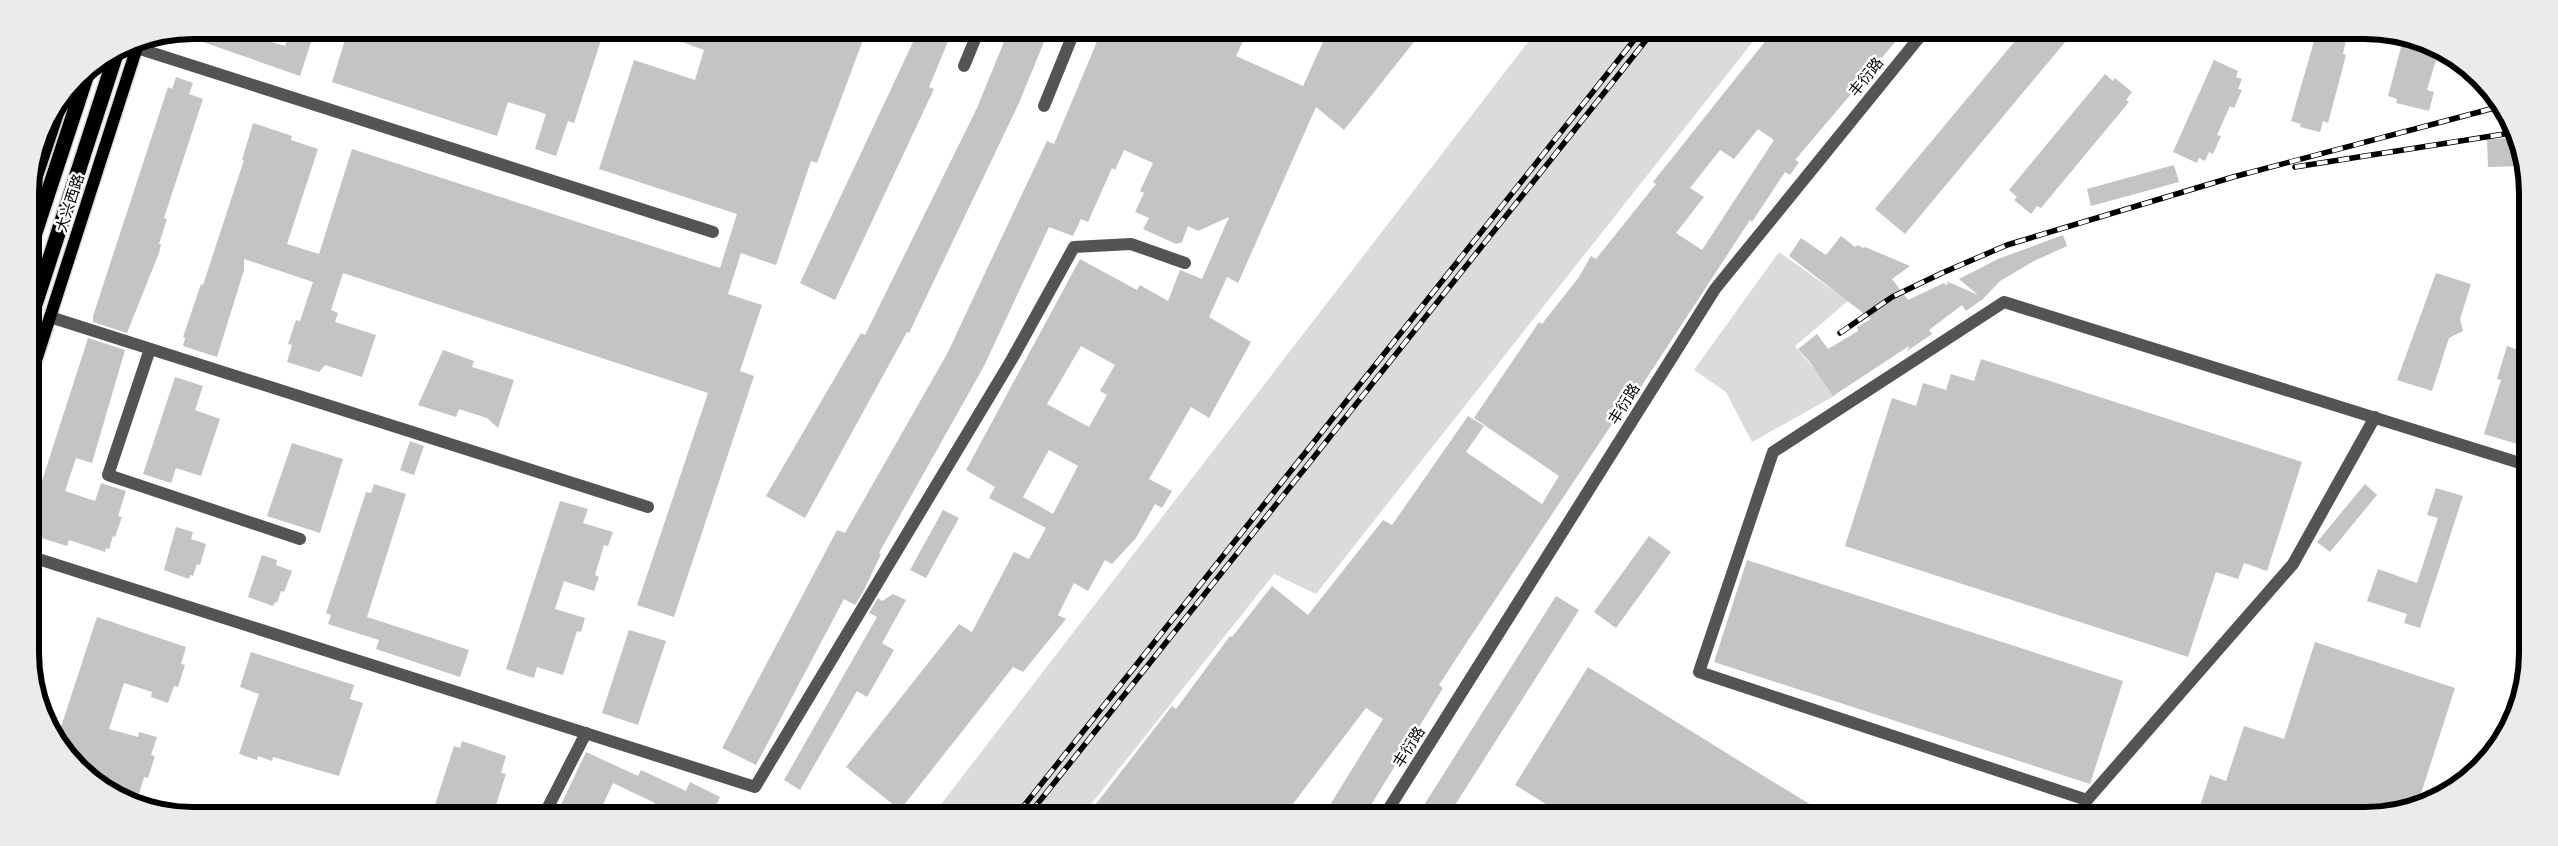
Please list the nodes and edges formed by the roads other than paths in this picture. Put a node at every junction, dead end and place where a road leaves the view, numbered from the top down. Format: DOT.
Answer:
graph roads {
  1 [pos="975,39"];
  2 [pos="1071,39"];
  3 [pos="1918,39"];
  4 [pos="145,46"];
  5 [pos="136,49"];
  6 [pos="115,60"];
  7 [pos="964,66"];
  8 [pos="84,84"];
  9 [pos="1044,106"];
  10 [pos="53,128"];
  11 [pos="43,158"];
  12 [pos="39,221"];
  13 [pos="713,232"];
  14 [pos="1185,263"];
  15 [pos="39,293"];
  16 [pos="50,317"];
  17 [pos="150,349"];
  18 [pos="39,351"];
  19 [pos="2375,417"];
  20 [pos="2519,462"];
  21 [pos="648,507"];
  22 [pos="300,539"];
  23 [pos="39,559"];
  24 [pos="586,733"];
  25 [pos="548,807"];
  26 [pos="1390,807"];
  1 -- 7 [label="street"];
  2 -- 9 [label="street"];
  3 -- 26 [label="street, 丰衍路"];
  4 -- 13 [label="street"];
  5 -- 16 [label="main road, 大兴西路"];
  6 -- 15 [label="highway"];
  8 -- 12 [label="highway"];
  10 -- 11 [label="main road"];
  14 -- 24 [label="street"];
  16 -- 17 [label="street"];
  16 -- 18 [label="main road, 大兴西路"];
  17 -- 21 [label="street"];
  17 -- 22 [label="street"];
  19 -- 19 [label="street"];
  19 -- 20 [label="street"];
  23 -- 24 [label="street"];
  24 -- 25 [label="street"];
}
